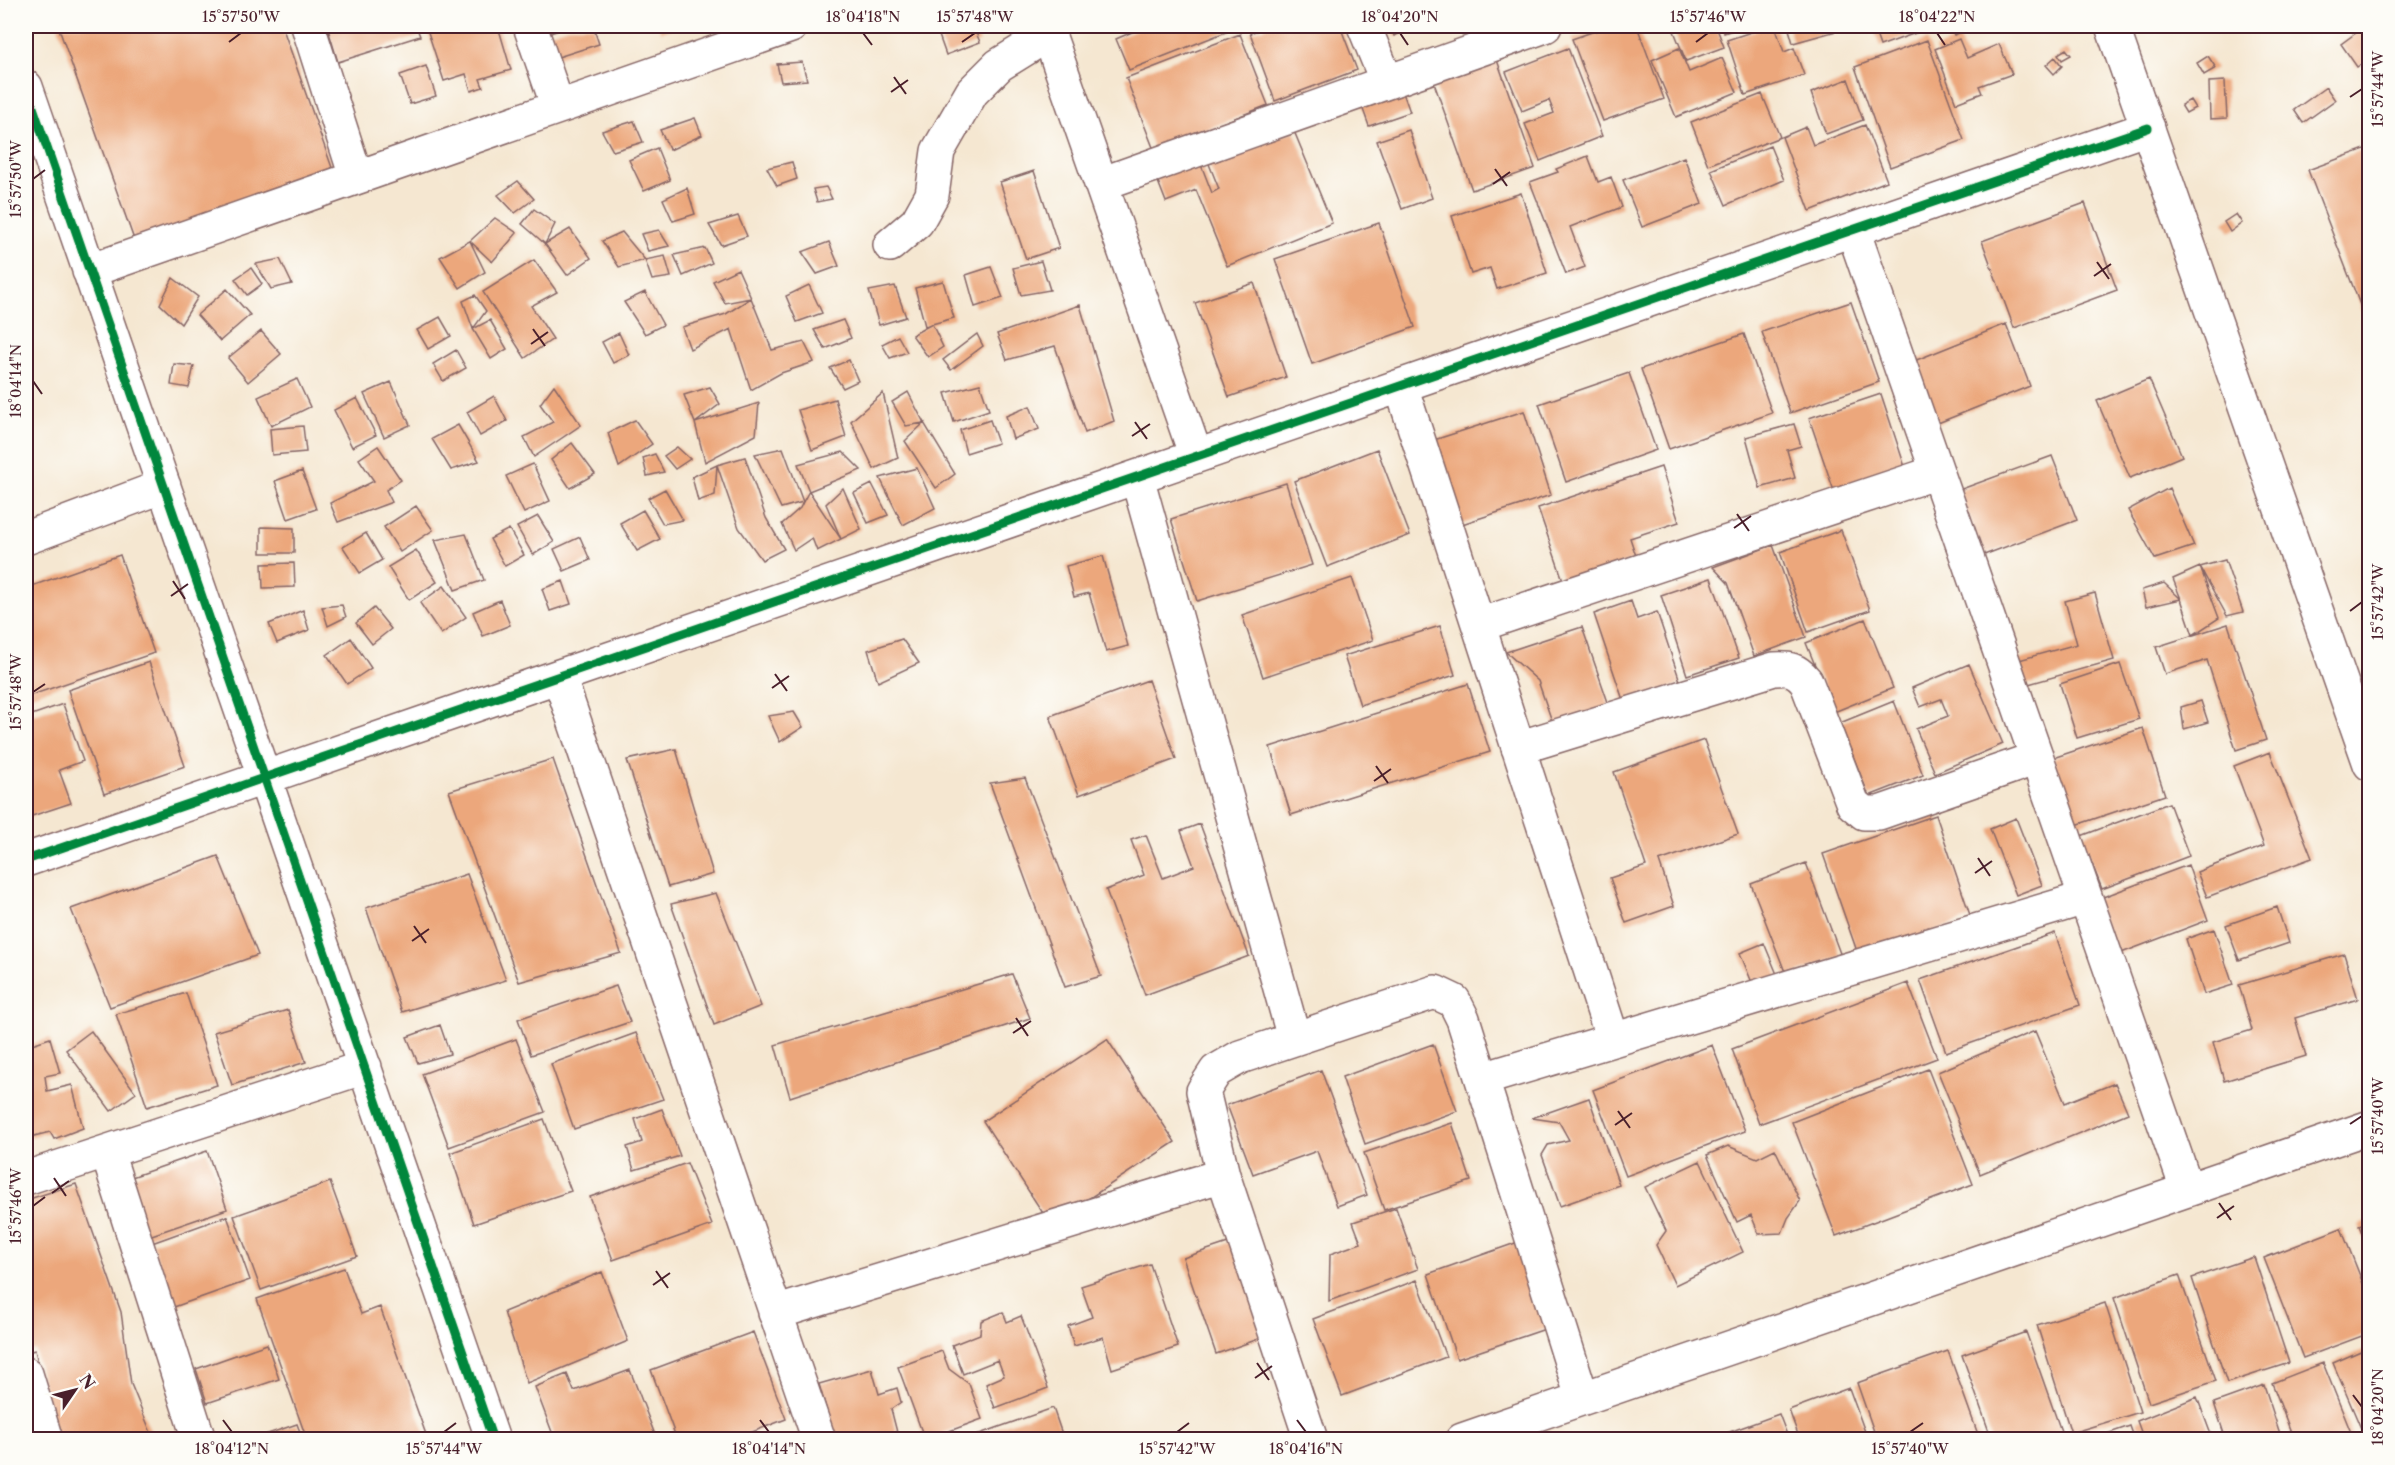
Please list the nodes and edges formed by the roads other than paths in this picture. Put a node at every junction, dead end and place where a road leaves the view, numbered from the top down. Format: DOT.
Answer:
graph roads {
  1 [pos="308,26"];
  2 [pos="530,26"];
  3 [pos="791,26"];
  4 [pos="1364,26"];
  5 [pos="1545,26"];
  6 [pos="2112,26"];
  7 [pos="1048,30"];
  8 [pos="757,31"];
  9 [pos="1387,82"];
  10 [pos="26,87"];
  11 [pos="558,107"];
  12 [pos="2148,128"];
  13 [pos="356,177"];
  14 [pos="1101,184"];
  15 [pos="1853,230"];
  16 [pos="890,245"];
  17 [pos="89,271"];
  18 [pos="1401,386"];
  19 [pos="1196,456"];
  20 [pos="1937,472"];
  21 [pos="1137,477"];
  22 [pos="164,486"];
  23 [pos="26,538"];
  24 [pos="1479,625"];
  25 [pos="559,676"];
  26 [pos="1518,748"];
  27 [pos="2037,758"];
  28 [pos="2370,764"];
  29 [pos="264,777"];
  30 [pos="26,860"];
  31 [pos="2085,898"];
  32 [pos="1294,1038"];
  33 [pos="1613,1040"];
  34 [pos="365,1067"];
  35 [pos="1483,1079"];
  36 [pos="2370,1127"];
  37 [pos="107,1152"];
  38 [pos="1224,1175"];
  39 [pos="26,1178"];
  40 [pos="2187,1189"];
  41 [pos="776,1313"];
  42 [pos="26,1374"];
  43 [pos="1582,1397"];
  44 [pos="1540,1427"];
  45 [pos="46,1440"];
  46 [pos="199,1440"];
  47 [pos="493,1440"];
  48 [pos="819,1440"];
  49 [pos="1311,1440"];
  50 [pos="1462,1440"];
  1 -- 13 [label="street"];
  2 -- 11 [label="street"];
  3 -- 8 [label="street"];
  4 -- 9 [label="street"];
  5 -- 9 [label="street"];
  6 -- 12 [label="street"];
  7 -- 14 [label="street"];
  7 -- 16 [label="street"];
  8 -- 11 [label="street"];
  9 -- 14 [label="street"];
  10 -- 17 [label="street"];
  11 -- 13 [label="street"];
  12 -- 15 [label="street"];
  12 -- 28 [label="street"];
  13 -- 17 [label="street"];
  14 -- 19 [label="street"];
  15 -- 18 [label="street"];
  15 -- 20 [label="street"];
  17 -- 22 [label="street"];
  18 -- 19 [label="street"];
  18 -- 24 [label="street"];
  19 -- 21 [label="street"];
  20 -- 24 [label="street"];
  20 -- 27 [label="street"];
  21 -- 25 [label="street"];
  21 -- 32 [label="street"];
  22 -- 23 [label="street"];
  22 -- 29 [label="street"];
  24 -- 26 [label="street"];
  25 -- 29 [label="street"];
  25 -- 41 [label="street"];
  26 -- 27 [label="street"];
  26 -- 33 [label="street"];
  27 -- 31 [label="street"];
  29 -- 30 [label="street"];
  29 -- 34 [label="street"];
  31 -- 33 [label="street"];
  31 -- 40 [label="street"];
  32 -- 35 [label="street"];
  32 -- 38 [label="street"];
  33 -- 35 [label="street"];
  34 -- 37 [label="street"];
  34 -- 47 [label="street"];
  35 -- 43 [label="street"];
  36 -- 40 [label="street"];
  37 -- 39 [label="street"];
  37 -- 46 [label="street"];
  38 -- 41 [label="street"];
  38 -- 49 [label="street"];
  40 -- 43 [label="street"];
  41 -- 48 [label="street"];
  42 -- 45 [label="street"];
  43 -- 44 [label="street"];
  44 -- 50 [label="street"];
}
